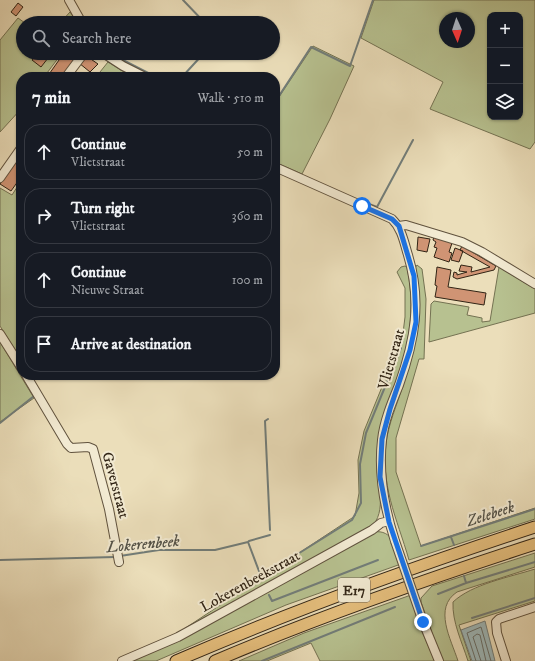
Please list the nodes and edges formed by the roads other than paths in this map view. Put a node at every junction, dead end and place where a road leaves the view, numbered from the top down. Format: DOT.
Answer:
graph roads {
  1 [pos="69,0"];
  2 [pos="78,16"];
  3 [pos="79,60"];
  4 [pos="113,60"];
  5 [pos="70,72"];
  6 [pos="135,72"];
  7 [pos="16,155"];
  8 [pos="280,169"];
  9 [pos="0,178"];
  10 [pos="399,226"];
  11 [pos="535,284"];
  12 [pos="0,334"];
  13 [pos="16,359"];
  14 [pos="29,380"];
  15 [pos="389,522"];
  16 [pos="535,528"];
  17 [pos="535,544"];
  18 [pos="119,558"];
  19 [pos="535,607"];
  20 [pos="122,661"];
  21 [pos="176,661"];
  22 [pos="215,661"];
  23 [pos="439,661"];
  24 [pos="506,661"];
  1 -- 2 [label="street"];
  3 -- 5 [label="street"];
  4 -- 6 [label="street"];
  7 -- 9 [label="street"];
  8 -- 10 [label="street"];
  10 -- 11 [label="street"];
  10 -- 15 [label="street, Vlietstraat"];
  12 -- 13 [label="street"];
  14 -- 18 [label="street, Gaverstraat"];
  15 -- 20 [label="street, Lokerenbeekstraat"];
  15 -- 23 [label="street, Vlietstraat, bridge"];
  16 -- 21 [label="highway, E17"];
  17 -- 22 [label="highway, E17"];
  19 -- 24 [label="street"];
}
